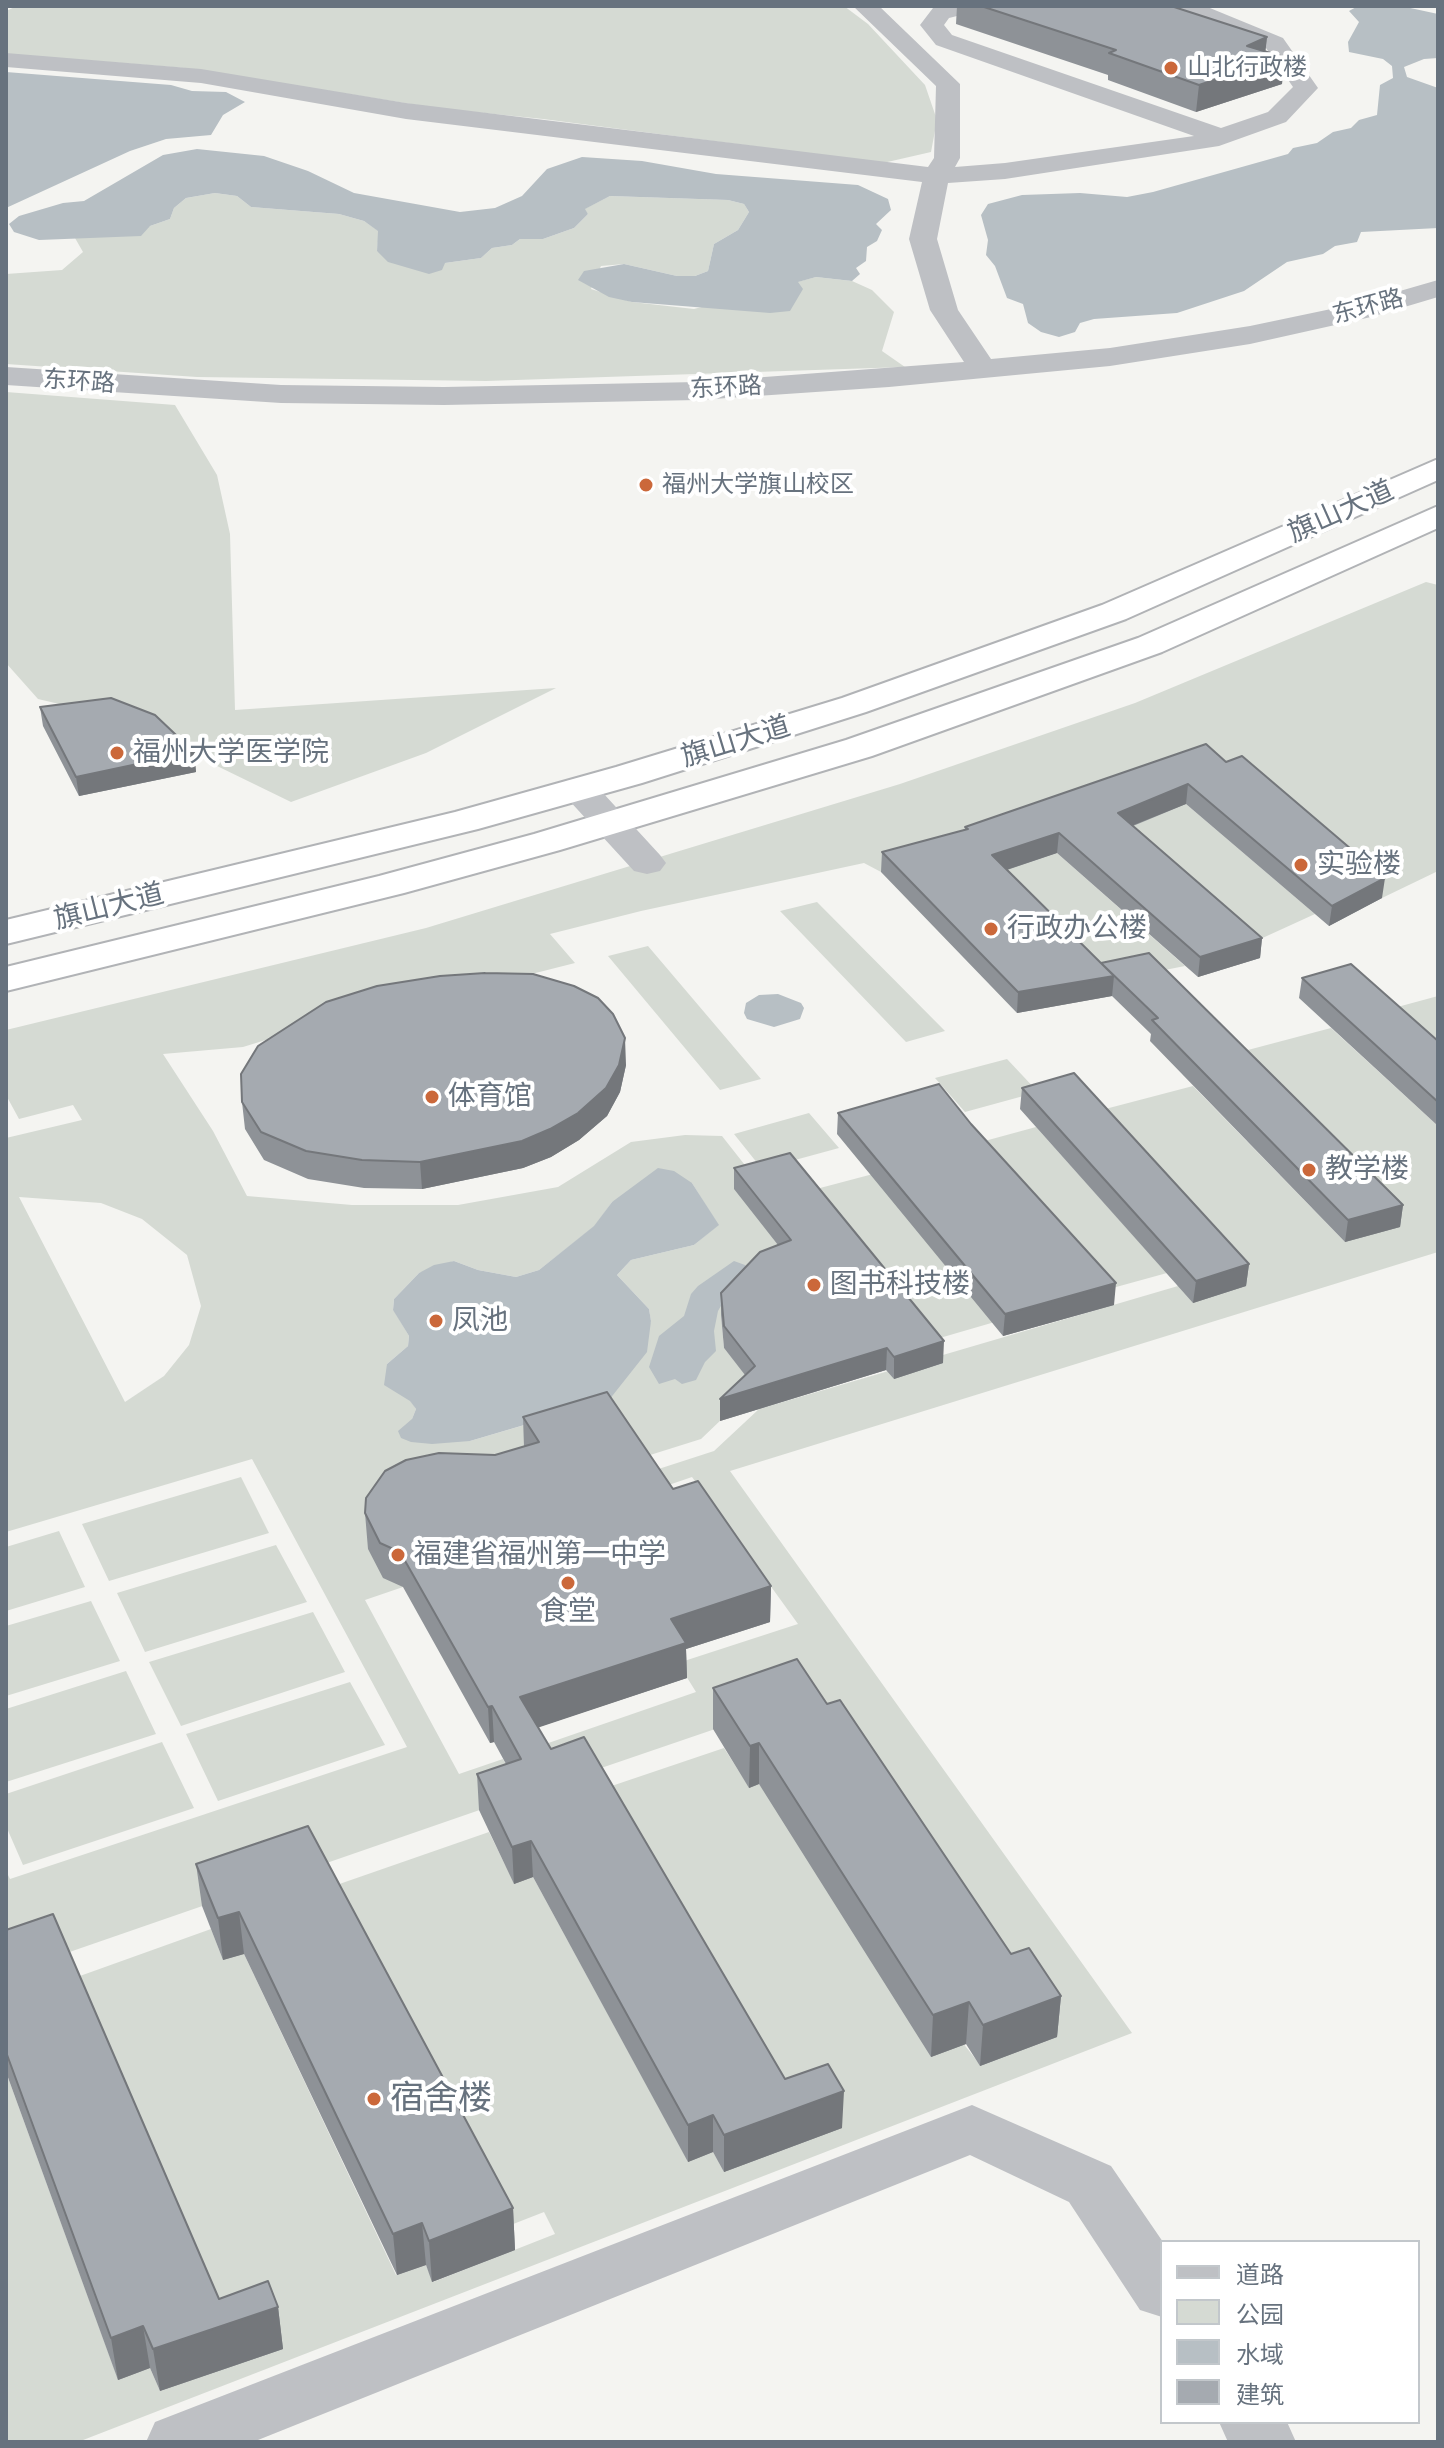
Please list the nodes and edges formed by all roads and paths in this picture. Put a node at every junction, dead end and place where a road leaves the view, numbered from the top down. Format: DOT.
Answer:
graph roads {
  1 [pos="865,6"];
  2 [pos="969,6"];
  3 [pos="1168,6"];
  4 [pos="6,60"];
  5 [pos="1221,137"];
  6 [pos="936,176"];
  7 [pos="1438,288"];
  8 [pos="983,369"];
  9 [pos="6,376"];
  10 [pos="1438,468"];
  11 [pos="1438,516"];
  12 [pos="579,789"];
  13 [pos="610,824"];
  14 [pos="647,863"];
  15 [pos="6,932"];
  16 [pos="6,979"];
  17 [pos="1160,2288"];
  18 [pos="1252,2424"];
  19 [pos="178,2442"];
  20 [pos="1264,2442"];
  1 -- 6 [label="street"];
  2 -- 5 [label="street"];
  3 -- 5 [label="street"];
  4 -- 6 [label="street"];
  5 -- 6 [label="street"];
  6 -- 8 [label="street"];
  7 -- 8 [label="street, 东环路"];
  8 -- 9 [label="street, 东环路"];
  10 -- 12 [label="highway, 旗山大道"];
  11 -- 13 [label="highway, 旗山大道"];
  12 -- 13 [label="street"];
  12 -- 15 [label="highway, 旗山大道"];
  13 -- 14 [label="street"];
  13 -- 16 [label="highway, 旗山大道"];
  17 -- 19 [label="street"];
  18 -- 20 [label="street"];
}
